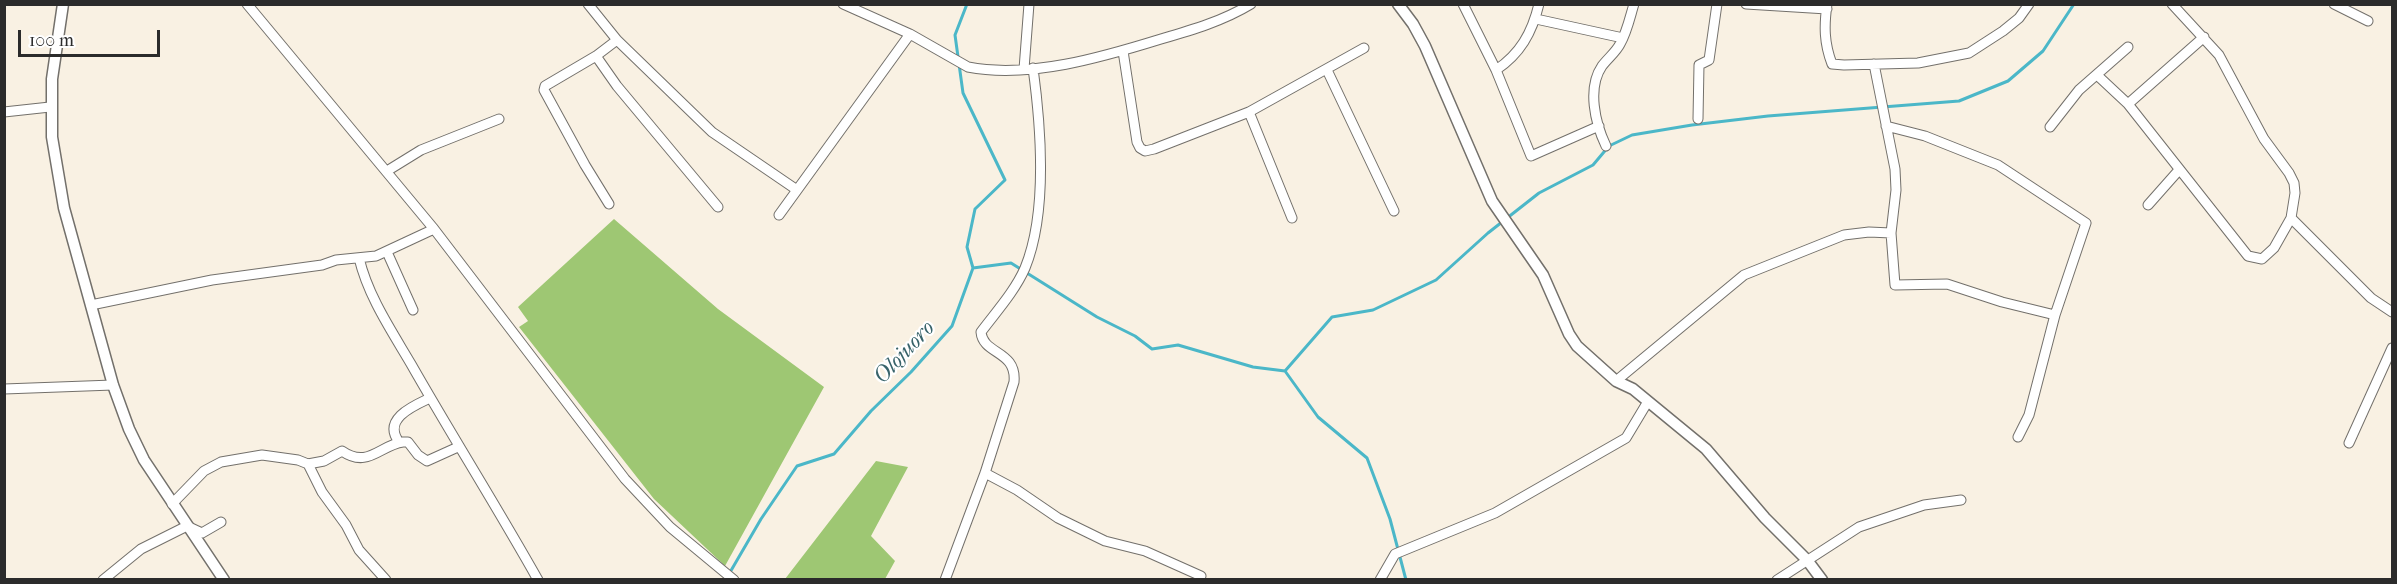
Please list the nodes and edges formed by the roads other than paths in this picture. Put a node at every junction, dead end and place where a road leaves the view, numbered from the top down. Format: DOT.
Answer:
graph roads {
  1 [pos="63,4"];
  2 [pos="247,4"];
  3 [pos="588,4"];
  4 [pos="843,4"];
  5 [pos="1029,4"];
  6 [pos="1251,4"];
  7 [pos="1398,4"];
  8 [pos="1463,4"];
  9 [pos="1539,4"];
  10 [pos="1634,4"];
  11 [pos="1717,4"];
  12 [pos="1746,4"];
  13 [pos="2029,4"];
  14 [pos="2172,4"];
  15 [pos="2334,4"];
  16 [pos="1827,7"];
  17 [pos="1536,19"];
  18 [pos="2368,21"];
  19 [pos="910,34"];
  20 [pos="2204,37"];
  21 [pos="1623,38"];
  22 [pos="617,40"];
  23 [pos="2128,47"];
  24 [pos="1364,48"];
  25 [pos="1123,51"];
  26 [pos="596,56"];
  27 [pos="1874,64"];
  28 [pos="1029,68"];
  29 [pos="1327,70"];
  30 [pos="1496,70"];
  31 [pos="2097,75"];
  32 [pos="2128,104"];
  33 [pos="51,107"];
  34 [pos="4,112"];
  35 [pos="1249,112"];
  36 [pos="499,119"];
  37 [pos="1698,119"];
  38 [pos="1599,126"];
  39 [pos="1886,126"];
  40 [pos="2050,127"];
  41 [pos="1606,146"];
  42 [pos="2179,170"];
  43 [pos="387,171"];
  44 [pos="797,190"];
  45 [pos="609,204"];
  46 [pos="2148,206"];
  47 [pos="718,207"];
  48 [pos="1394,211"];
  49 [pos="779,214"];
  50 [pos="1292,218"];
  51 [pos="2291,218"];
  52 [pos="434,229"];
  53 [pos="1892,233"];
  54 [pos="387,252"];
  55 [pos="359,258"];
  56 [pos="91,305"];
  57 [pos="413,310"];
  58 [pos="2392,312"];
  59 [pos="2055,315"];
  60 [pos="2392,348"];
  61 [pos="1616,381"];
  62 [pos="113,385"];
  63 [pos="4,389"];
  64 [pos="430,398"];
  65 [pos="1647,403"];
  66 [pos="2018,437"];
  67 [pos="399,442"];
  68 [pos="2349,443"];
  69 [pos="458,447"];
  70 [pos="308,464"];
  71 [pos="985,472"];
  72 [pos="1961,500"];
  73 [pos="172,504"];
  74 [pos="221,522"];
  75 [pos="187,526"];
  76 [pos="1807,560"];
  77 [pos="1202,576"];
  78 [pos="103,579"];
  79 [pos="224,579"];
  80 [pos="387,579"];
  81 [pos="538,579"];
  82 [pos="735,579"];
  83 [pos="945,579"];
  84 [pos="1380,579"];
  85 [pos="1777,579"];
  86 [pos="1822,579"];
  1 -- 33 [label="street"];
  2 -- 43 [label="street"];
  3 -- 22 [label="street"];
  4 -- 19 [label="street"];
  5 -- 28 [label="street"];
  6 -- 25 [label="street"];
  7 -- 61 [label="street"];
  8 -- 30 [label="street"];
  9 -- 17 [label="street"];
  10 -- 21 [label="street"];
  11 -- 37 [label="street"];
  12 -- 16 [label="street"];
  13 -- 27 [label="street"];
  14 -- 20 [label="street"];
  15 -- 18 [label="street"];
  16 -- 27 [label="street"];
  17 -- 21 [label="street"];
  17 -- 30 [label="street"];
  19 -- 28 [label="street"];
  19 -- 44 [label="street"];
  20 -- 32 [label="street"];
  20 -- 51 [label="street"];
  21 -- 38 [label="street"];
  22 -- 26 [label="street"];
  22 -- 44 [label="street"];
  23 -- 31 [label="street"];
  24 -- 29 [label="street"];
  25 -- 28 [label="street"];
  25 -- 35 [label="street"];
  26 -- 45 [label="street"];
  26 -- 47 [label="street"];
  27 -- 39 [label="street"];
  28 -- 71 [label="street"];
  29 -- 35 [label="street"];
  29 -- 48 [label="street"];
  30 -- 38 [label="street"];
  31 -- 32 [label="street"];
  31 -- 40 [label="street"];
  32 -- 42 [label="street"];
  33 -- 34 [label="street"];
  33 -- 56 [label="street"];
  35 -- 50 [label="street"];
  36 -- 43 [label="street"];
  38 -- 41 [label="street"];
  39 -- 53 [label="street"];
  39 -- 59 [label="street"];
  42 -- 46 [label="street"];
  42 -- 51 [label="street"];
  43 -- 52 [label="street"];
  44 -- 49 [label="street"];
  51 -- 58 [label="street"];
  52 -- 54 [label="street"];
  52 -- 82 [label="street"];
  53 -- 59 [label="street"];
  53 -- 61 [label="street"];
  54 -- 55 [label="street"];
  54 -- 57 [label="street"];
  55 -- 56 [label="street"];
  55 -- 64 [label="street"];
  56 -- 62 [label="street"];
  59 -- 66 [label="street"];
  60 -- 68 [label="street"];
  61 -- 65 [label="street"];
  62 -- 63 [label="street"];
  62 -- 73 [label="street"];
  64 -- 67 [label="street"];
  64 -- 69 [label="street"];
  65 -- 76 [label="street"];
  65 -- 84 [label="street"];
  67 -- 69 [label="street"];
  67 -- 70 [label="street"];
  69 -- 81 [label="street"];
  70 -- 73 [label="street"];
  70 -- 80 [label="street"];
  71 -- 77 [label="street"];
  71 -- 83 [label="street"];
  72 -- 76 [label="street"];
  73 -- 75 [label="street"];
  74 -- 75 [label="street"];
  75 -- 78 [label="street"];
  75 -- 79 [label="street"];
  76 -- 85 [label="street"];
  76 -- 86 [label="street"];
}
